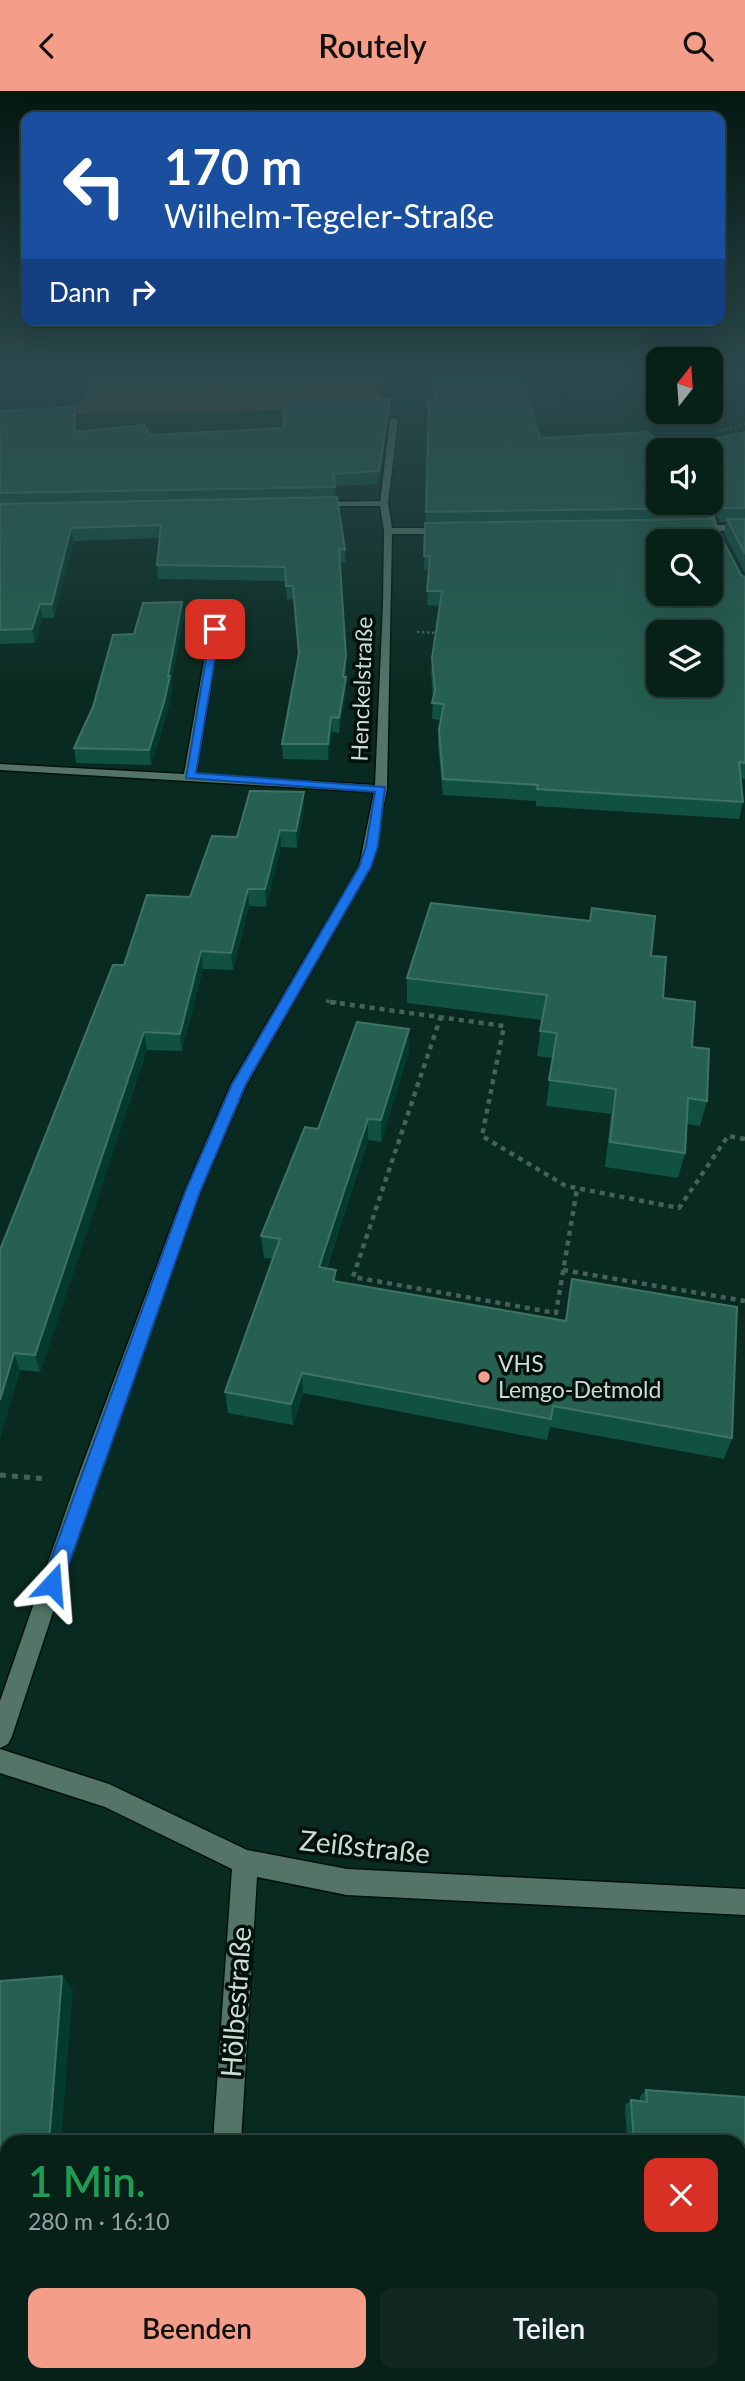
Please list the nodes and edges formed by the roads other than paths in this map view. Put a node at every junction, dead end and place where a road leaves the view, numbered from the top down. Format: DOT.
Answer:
graph roads {
  1 [pos="387,482"];
  2 [pos="384,503"];
  3 [pos="304,505"];
  4 [pos="711,515"];
  5 [pos="745,527"];
  6 [pos="715,529"];
  7 [pos="388,531"];
  8 [pos="456,531"];
  9 [pos="219,605"];
  10 [pos="0,767"];
  11 [pos="190,776"];
  12 [pos="381,789"];
  13 [pos="0,1736"];
  14 [pos="0,1761"];
  15 [pos="245,1862"];
  16 [pos="745,1902"];
  17 [pos="227,2135"];
  1 -- 2 [label="street, Henckelstraße"];
  2 -- 3 [label="street"];
  2 -- 7 [label="street, Henckelstraße"];
  4 -- 6 [label="street"];
  5 -- 6 [label="street"];
  7 -- 8 [label="street"];
  7 -- 12 [label="street, Henckelstraße"];
  9 -- 11 [label="street"];
  10 -- 11 [label="street"];
  11 -- 12 [label="street"];
  12 -- 13 [label="street, Henckelstraße"];
  14 -- 15 [label="street, Zeißstraße"];
  15 -- 16 [label="street, Zeißstraße"];
  15 -- 17 [label="street, Hölbestraße"];
}
